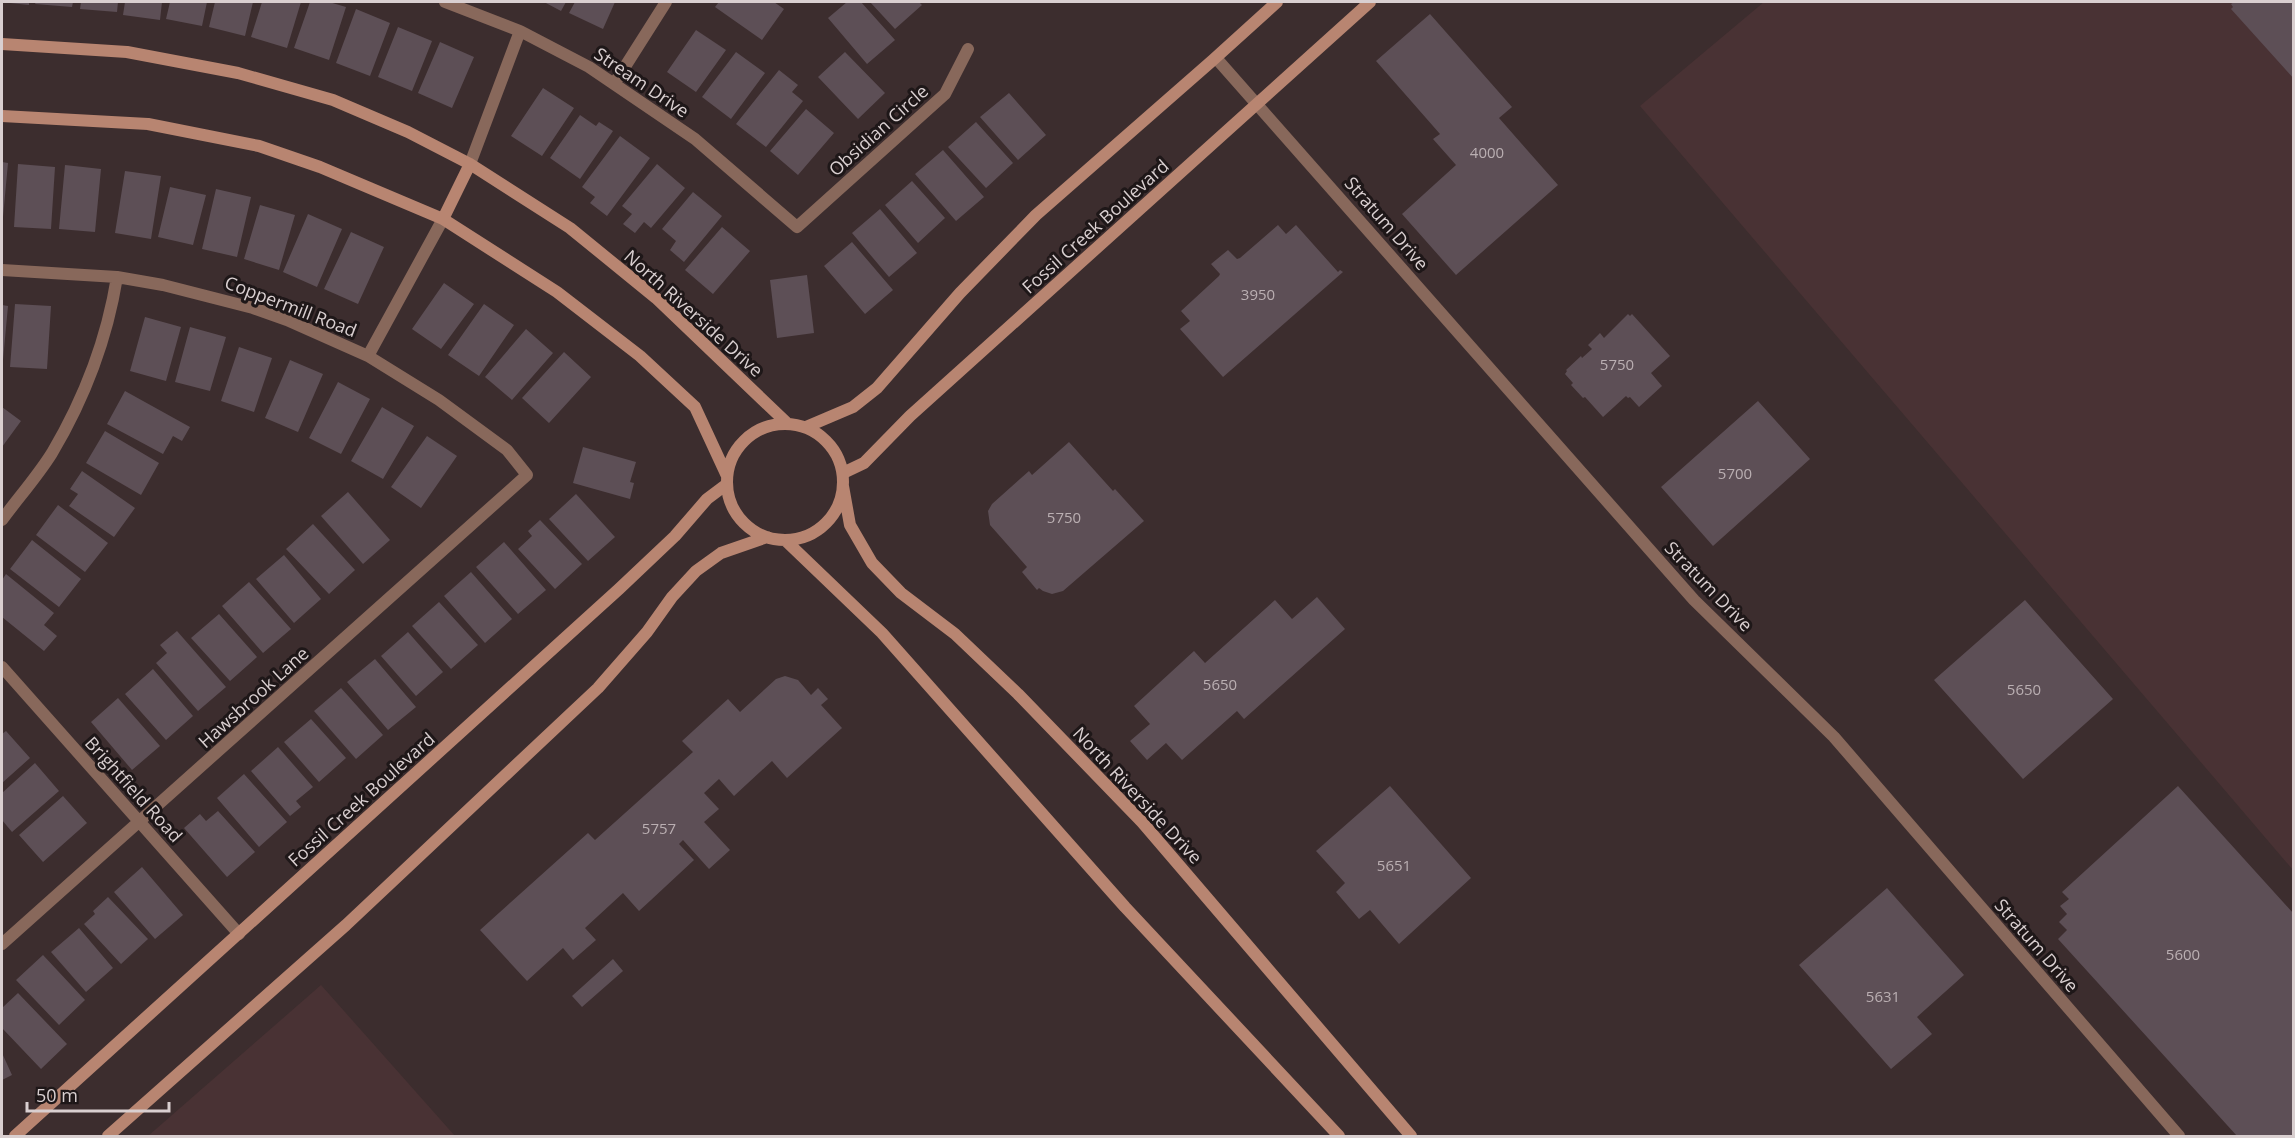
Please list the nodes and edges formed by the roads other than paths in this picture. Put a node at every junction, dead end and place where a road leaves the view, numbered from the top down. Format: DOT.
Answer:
graph roads {
  1 [pos="445,2"];
  2 [pos="666,2"];
  3 [pos="1277,2"];
  4 [pos="1370,2"];
  5 [pos="520,31"];
  6 [pos="2,44"];
  7 [pos="968,49"];
  8 [pos="1216,58"];
  9 [pos="614,84"];
  10 [pos="1257,103"];
  11 [pos="2,116"];
  12 [pos="470,164"];
  13 [pos="443,219"];
  14 [pos="797,226"];
  15 [pos="2,270"];
  16 [pos="117,277"];
  17 [pos="368,356"];
  18 [pos="788,424"];
  19 [pos="806,428"];
  20 [pos="843,473"];
  21 [pos="527,475"];
  22 [pos="727,480"];
  23 [pos="843,486"];
  24 [pos="2,520"];
  25 [pos="766,537"];
  26 [pos="784,540"];
  27 [pos="2,667"];
  28 [pos="140,822"];
  29 [pos="239,934"];
  30 [pos="2,944"];
  31 [pos="15,1137"];
  32 [pos="108,1137"];
  33 [pos="1339,1137"];
  34 [pos="1411,1137"];
  35 [pos="2179,1137"];
  1 -- 5 [label="street, Stream Drive"];
  2 -- 9 [label="street"];
  3 -- 8 [label="main road"];
  4 -- 10 [label="main road, Fossil Creek Boulevard"];
  5 -- 9 [label="street, Stream Drive"];
  5 -- 12 [label="street"];
  6 -- 12 [label="main road, North Riverside Drive"];
  7 -- 14 [label="street, Obsidian Circle"];
  8 -- 10 [label="street, Stratum Drive"];
  8 -- 19 [label="main road"];
  9 -- 14 [label="street, Stream Drive"];
  10 -- 20 [label="main road, Fossil Creek Boulevard"];
  10 -- 35 [label="street, Stratum Drive"];
  11 -- 13 [label="main road"];
  12 -- 13 [label="main road"];
  12 -- 18 [label="main road, North Riverside Drive"];
  13 -- 17 [label="street"];
  13 -- 22 [label="main road"];
  15 -- 16 [label="street, Coppermill Road"];
  16 -- 17 [label="street, Coppermill Road"];
  16 -- 24 [label="street"];
  17 -- 21 [label="street, Coppermill Road"];
  18 -- 19 [label="main road"];
  18 -- 22 [label="main road"];
  19 -- 20 [label="main road"];
  20 -- 23 [label="main road"];
  21 -- 28 [label="street, Hawsbrook Lane"];
  22 -- 25 [label="main road"];
  22 -- 29 [label="main road, Fossil Creek Boulevard"];
  23 -- 26 [label="main road"];
  23 -- 34 [label="main road, North Riverside Drive"];
  25 -- 26 [label="main road"];
  25 -- 32 [label="main road"];
  26 -- 33 [label="main road"];
  27 -- 28 [label="street, Brightfield Road"];
  28 -- 29 [label="street, Brightfield Road"];
  28 -- 30 [label="street, Hawsbrook Lane"];
  29 -- 31 [label="main road, Fossil Creek Boulevard"];
}
